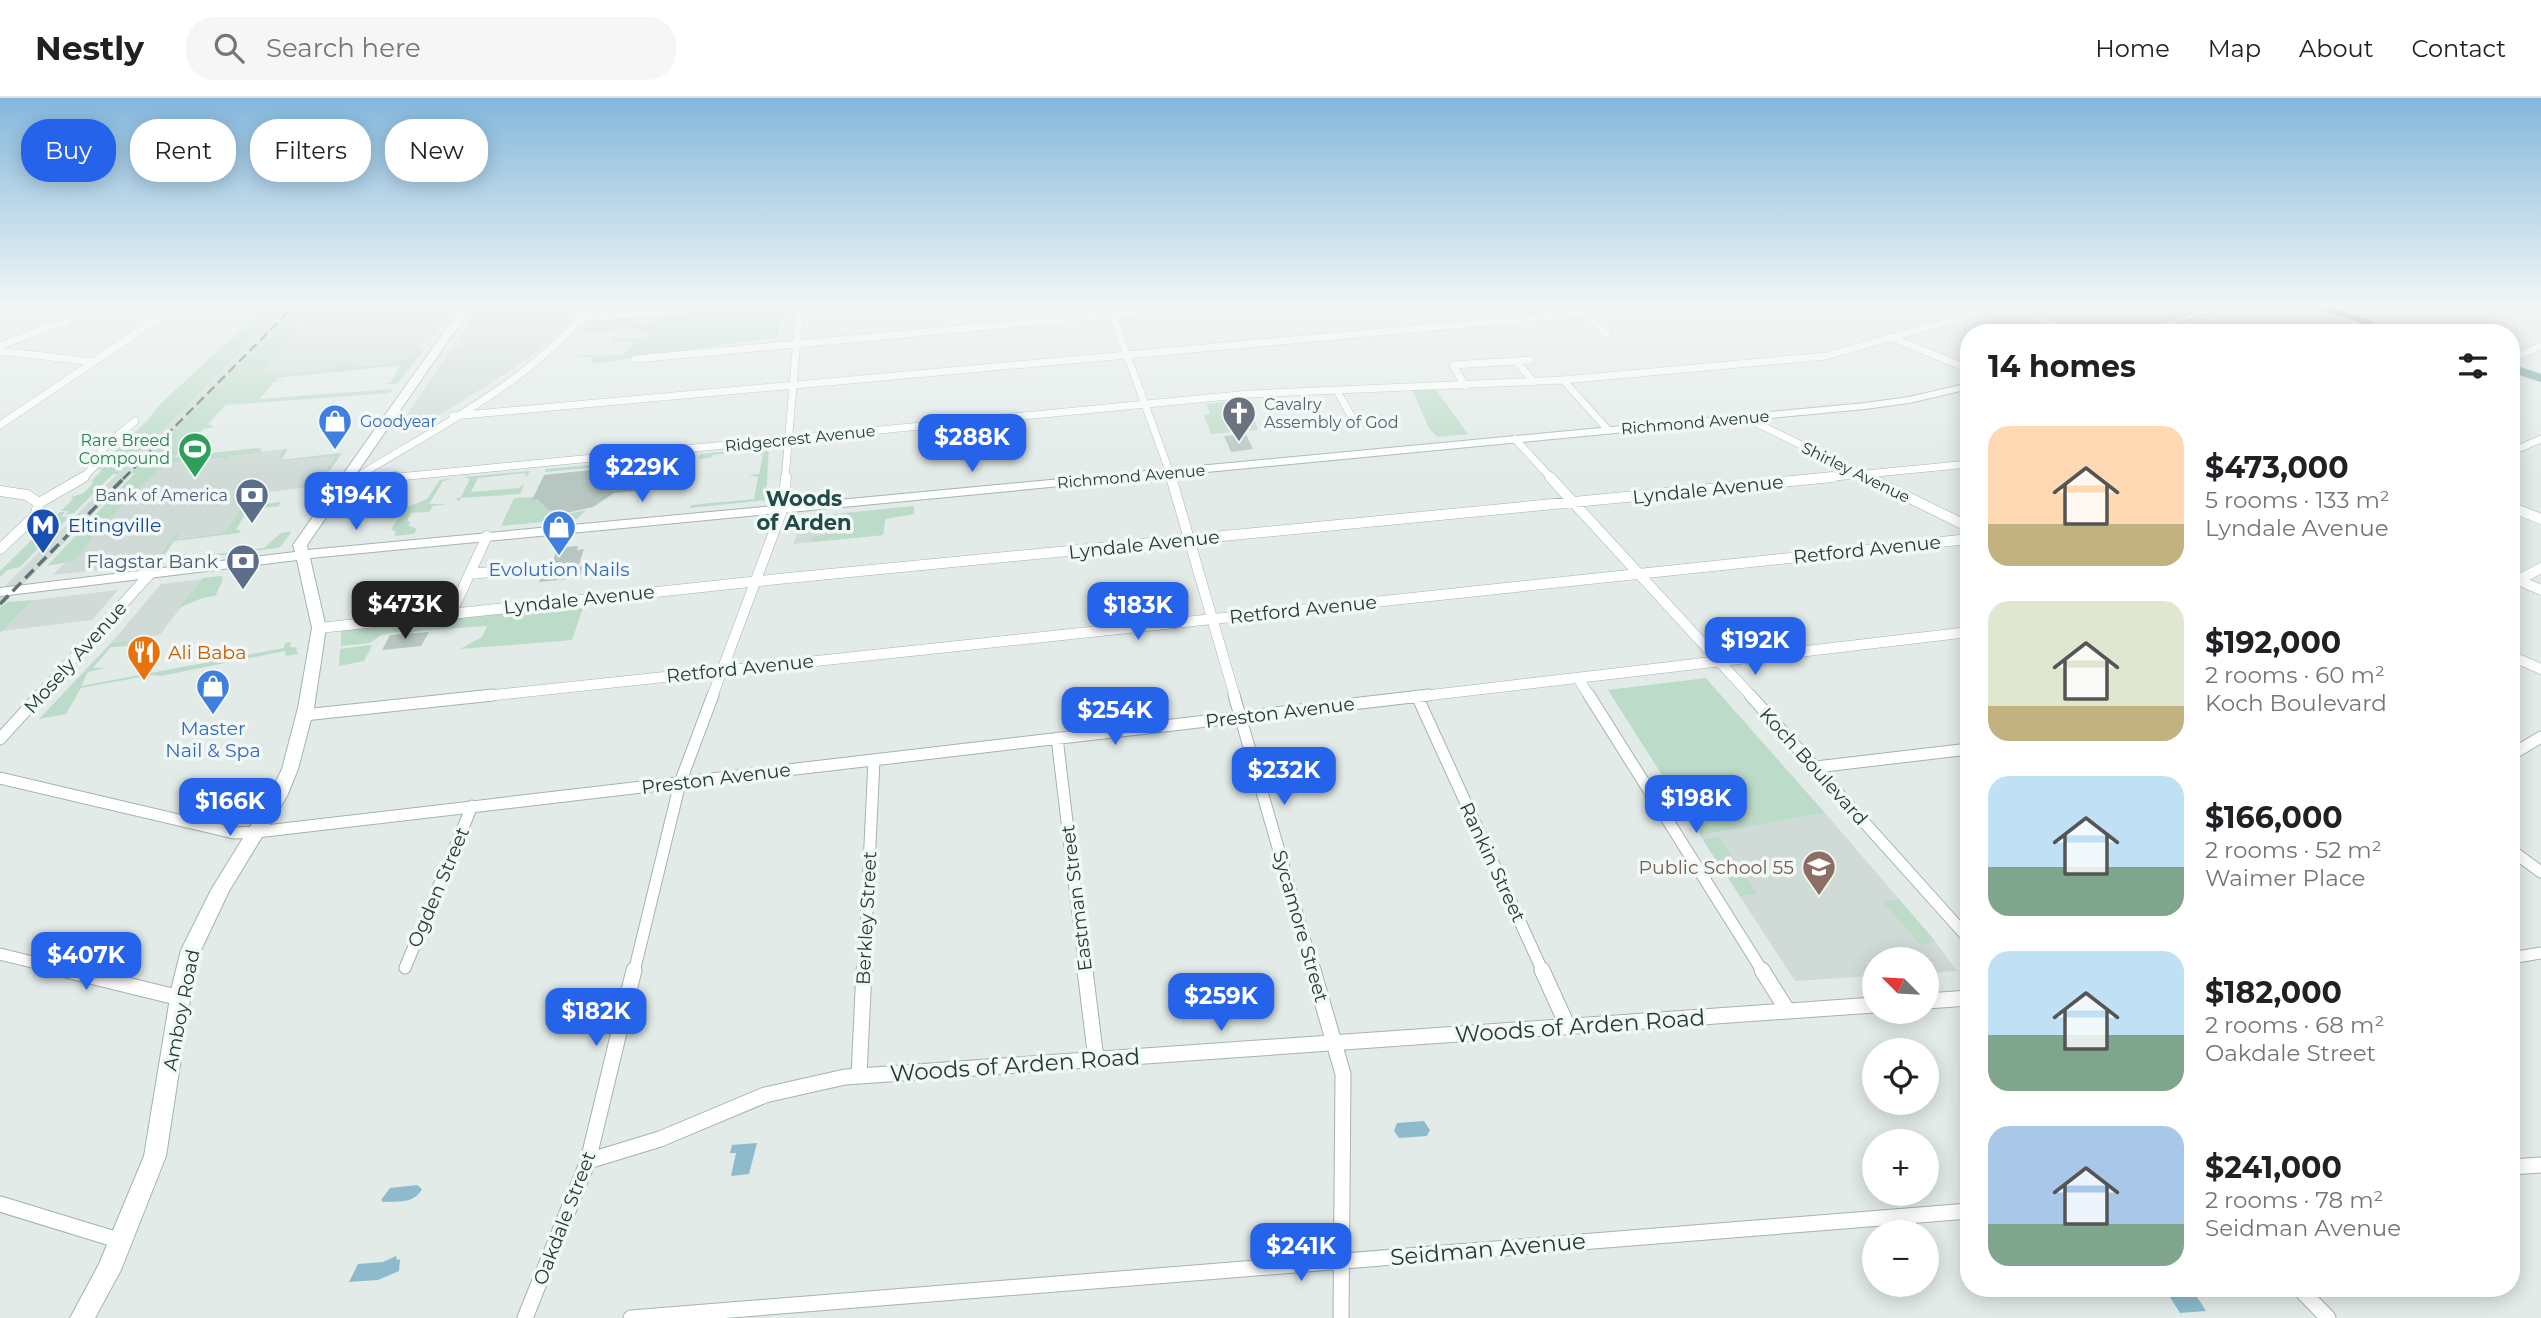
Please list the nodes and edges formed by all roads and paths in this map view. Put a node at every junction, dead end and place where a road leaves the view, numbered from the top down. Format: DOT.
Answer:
graph roads {
  1 [pos="94,362"];
  2 [pos="429,362"];
  3 [pos="536,362"];
  4 [pos="795,362"];
  5 [pos="1062,362"];
  6 [pos="1130,362"];
  7 [pos="1501,362"];
  8 [pos="1517,362"];
  9 [pos="1761,362"];
  10 [pos="2520,368"];
  11 [pos="2541,376"];
  12 [pos="1563,380"];
  13 [pos="1534,382"];
  14 [pos="792,386"];
  15 [pos="1465,386"];
  16 [pos="1960,388"];
  17 [pos="1336,391"];
  18 [pos="1147,404"];
  19 [pos="453,416"];
  20 [pos="1744,417"];
  21 [pos="1381,419"];
  22 [pos="135,421"];
  23 [pos="1342,421"];
  24 [pos="1354,421"];
  25 [pos="0,425"];
  26 [pos="1608,430"];
  27 [pos="788,439"];
  28 [pos="1515,439"];
  29 [pos="2541,439"];
  30 [pos="2520,448"];
  31 [pos="1960,465"];
  32 [pos="1170,472"];
  33 [pos="1861,474"];
  34 [pos="343,486"];
  35 [pos="0,491"];
  36 [pos="1573,502"];
  37 [pos="39,503"];
  38 [pos="783,508"];
  39 [pos="2520,511"];
  40 [pos="2541,519"];
  41 [pos="1960,523"];
  42 [pos="488,536"];
  43 [pos="1189,539"];
  44 [pos="1960,540"];
  45 [pos="0,549"];
  46 [pos="303,555"];
  47 [pos="530,568"];
  48 [pos="2541,568"];
  49 [pos="1639,573"];
  50 [pos="470,574"];
  51 [pos="149,575"];
  52 [pos="2520,579"];
  53 [pos="758,581"];
  54 [pos="2520,584"];
  55 [pos="2541,590"];
  56 [pos="0,592"];
  57 [pos="452,612"];
  58 [pos="1212,619"];
  59 [pos="319,628"];
  60 [pos="1960,633"];
  61 [pos="2520,660"];
  62 [pos="1719,661"];
  63 [pos="2541,669"];
  64 [pos="723,670"];
  65 [pos="1578,678"];
  66 [pos="1417,696"];
  67 [pos="304,715"];
  68 [pos="1241,717"];
  69 [pos="2541,737"];
  70 [pos="1057,738"];
  71 [pos="0,739"];
  72 [pos="1960,750"];
  73 [pos="2520,750"];
  74 [pos="874,760"];
  75 [pos="1816,767"];
  76 [pos="0,778"];
  77 [pos="680,783"];
  78 [pos="472,806"];
  79 [pos="257,832"];
  80 [pos="2520,857"];
  81 [pos="2541,872"];
  82 [pos="1960,929"];
  83 [pos="2541,953"];
  84 [pos="0,954"];
  85 [pos="2520,956"];
  86 [pos="405,968"];
  87 [pos="180,998"];
  88 [pos="1960,999"];
  89 [pos="1939,1000"];
  90 [pos="1862,1005"];
  91 [pos="1787,1010"];
  92 [pos="1568,1027"];
  93 [pos="1335,1042"];
  94 [pos="1096,1059"];
  95 [pos="859,1076"];
  96 [pos="588,1161"];
  97 [pos="2541,1165"];
  98 [pos="2520,1166"];
  99 [pos="0,1204"];
  100 [pos="1960,1212"];
  101 [pos="121,1241"];
  102 [pos="1341,1261"];
  103 [pos="2308,1297"];
  104 [pos="82,1318"];
  105 [pos="525,1318"];
  106 [pos="631,1318"];
  107 [pos="1341,1318"];
  108 [pos="2328,1318"];
  1 -- 25 [label="street"];
  2 -- 34 [label="main road"];
  3 -- 19 [label="street"];
  4 -- 14 [label="street, Oakdale Street"];
  5 -- 14 [label="street"];
  6 -- 18 [label="street, Sycamore Street"];
  7 -- 15 [label="street"];
  8 -- 13 [label="street"];
  9 -- 12 [label="street, Ridgecrest Avenue"];
  10 -- 11 [label="main road"];
  12 -- 13 [label="street, Ridgecrest Avenue"];
  12 -- 26 [label="street"];
  13 -- 15 [label="street, Ridgecrest Avenue"];
  14 -- 19 [label="street"];
  14 -- 27 [label="street, Oakdale Street"];
  15 -- 17 [label="street, Ridgecrest Avenue"];
  16 -- 20 [label="main road, Richmond Avenue"];
  17 -- 18 [label="street, Ridgecrest Avenue"];
  17 -- 24 [label="street"];
  18 -- 27 [label="street, Ridgecrest Avenue"];
  18 -- 32 [label="street, Sycamore Street"];
  19 -- 34 [label="street"];
  20 -- 26 [label="main road, Richmond Avenue"];
  20 -- 33 [label="street, Shirley Avenue"];
  21 -- 24 [label="street"];
  22 -- 37 [label="street"];
  23 -- 24 [label="street"];
  26 -- 28 [label="main road, Richmond Avenue"];
  27 -- 34 [label="street, Ridgecrest Avenue"];
  27 -- 38 [label="street, Oakdale Street"];
  28 -- 32 [label="main road, Richmond Avenue"];
  28 -- 36 [label="street, Koch Boulevard"];
  29 -- 30 [label="street"];
  31 -- 33 [label="street, Lyndale Avenue"];
  32 -- 38 [label="main road, Richmond Avenue"];
  32 -- 43 [label="street, Sycamore Street"];
  33 -- 36 [label="street, Lyndale Avenue"];
  33 -- 41 [label="street, Shirley Avenue"];
  34 -- 46 [label="main road"];
  35 -- 37 [label="street"];
  36 -- 43 [label="street, Lyndale Avenue"];
  36 -- 49 [label="street, Koch Boulevard"];
  37 -- 45 [label="street"];
  38 -- 42 [label="main road, Richmond Avenue"];
  38 -- 53 [label="street, Oakdale Street"];
  39 -- 40 [label="street"];
  42 -- 46 [label="main road, Richmond Avenue"];
  42 -- 50 [label="street"];
  43 -- 53 [label="street, Lyndale Avenue"];
  43 -- 58 [label="street, Sycamore Street"];
  44 -- 49 [label="street, Retford Avenue"];
  46 -- 51 [label="main road, Richmond Avenue"];
  46 -- 59 [label="main road, Amboy Road"];
  47 -- 50 [label="street"];
  48 -- 52 [label="street"];
  49 -- 58 [label="street, Retford Avenue"];
  49 -- 62 [label="street, Koch Boulevard"];
  50 -- 57 [label="street"];
  51 -- 56 [label="main road, Richmond Avenue"];
  51 -- 71 [label="street, Mosely Avenue"];
  53 -- 57 [label="street, Lyndale Avenue"];
  53 -- 64 [label="street, Oakdale Street"];
  54 -- 55 [label="street"];
  57 -- 59 [label="street, Lyndale Avenue"];
  58 -- 64 [label="street, Retford Avenue"];
  58 -- 68 [label="street, Sycamore Street"];
  59 -- 67 [label="main road, Amboy Road"];
  60 -- 62 [label="street, Preston Avenue"];
  61 -- 63 [label="street"];
  62 -- 65 [label="street, Preston Avenue"];
  62 -- 75 [label="street, Koch Boulevard"];
  64 -- 67 [label="street, Retford Avenue"];
  64 -- 77 [label="street, Oakdale Street"];
  65 -- 66 [label="street, Preston Avenue"];
  65 -- 91 [label="street"];
  66 -- 68 [label="street, Preston Avenue"];
  66 -- 92 [label="street, Rankin Street"];
  67 -- 79 [label="main road, Amboy Road"];
  68 -- 70 [label="street, Preston Avenue"];
  68 -- 93 [label="street, Sycamore Street"];
  69 -- 73 [label="street"];
  70 -- 74 [label="street, Preston Avenue"];
  70 -- 94 [label="street, Eastman Street"];
  72 -- 75 [label="street"];
  74 -- 77 [label="street, Preston Avenue"];
  74 -- 95 [label="street, Berkley Street"];
  75 -- 82 [label="street, Koch Boulevard"];
  76 -- 79 [label="street, Preston Avenue"];
  77 -- 78 [label="street, Preston Avenue"];
  77 -- 96 [label="street, Oakdale Street"];
  78 -- 79 [label="street, Preston Avenue"];
  78 -- 86 [label="street, Ogden Street"];
  79 -- 87 [label="main road, Amboy Road"];
  80 -- 81 [label="street"];
  83 -- 85 [label="street"];
  84 -- 87 [label="street"];
  87 -- 101 [label="main road, Amboy Road"];
  88 -- 89 [label="street"];
  90 -- 91 [label="street, Woods of Arden Road"];
  91 -- 92 [label="street, Woods of Arden Road"];
  92 -- 93 [label="street, Woods of Arden Road"];
  93 -- 94 [label="street, Woods of Arden Road"];
  93 -- 102 [label="street, Sycamore Street"];
  94 -- 95 [label="street, Woods of Arden Road"];
  95 -- 96 [label="street, Woods of Arden Road"];
  96 -- 105 [label="street, Oakdale Street"];
  97 -- 98 [label="street"];
  99 -- 101 [label="street"];
  100 -- 102 [label="street, Seidman Avenue"];
  101 -- 104 [label="main road, Amboy Road"];
  102 -- 106 [label="street, Seidman Avenue"];
  102 -- 107 [label="street, Sycamore Street"];
  103 -- 108 [label="street"];
}
